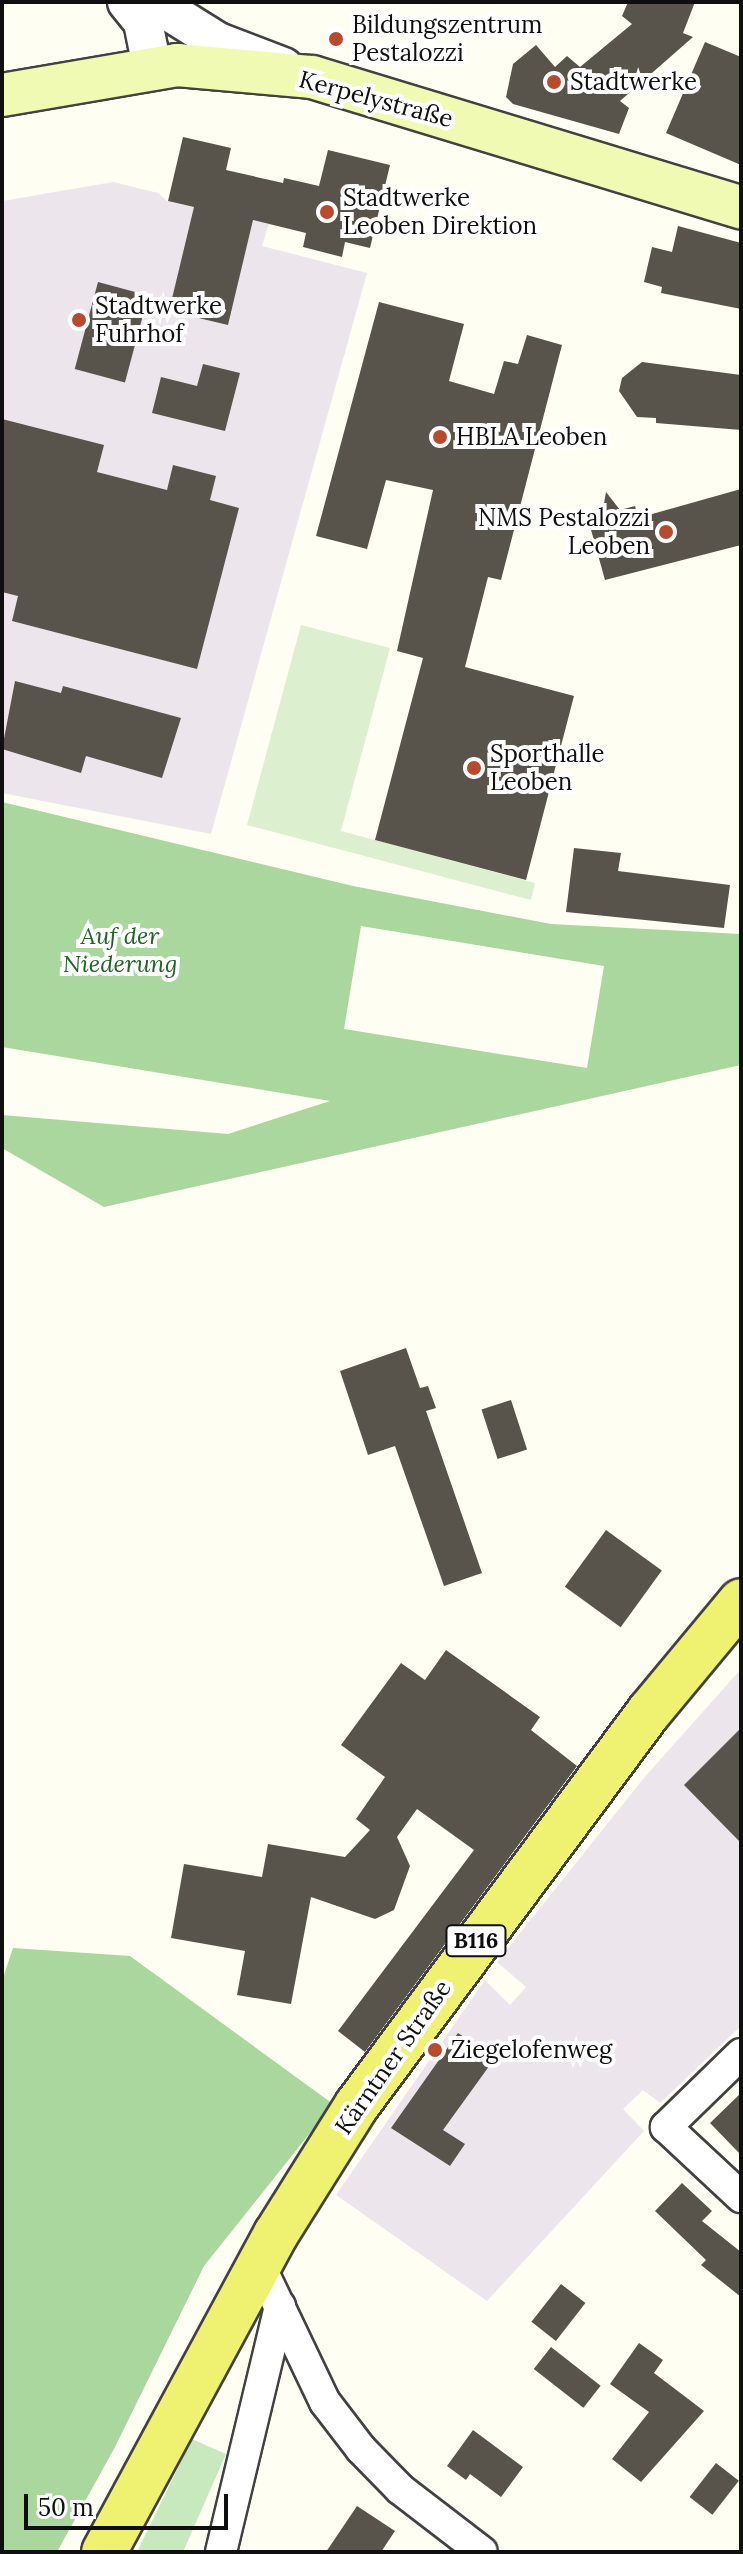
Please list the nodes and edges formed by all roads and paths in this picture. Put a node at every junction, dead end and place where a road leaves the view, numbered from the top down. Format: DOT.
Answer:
graph roads {
  1 [pos="127,2"];
  2 [pos="167,8"];
  3 [pos="164,66"];
  4 [pos="312,77"];
  5 [pos="2,95"];
  6 [pos="741,207"];
  7 [pos="741,1601"];
  8 [pos="741,2054"];
  9 [pos="741,2197"];
  10 [pos="260,2266"];
  11 [pos="280,2306"];
  12 [pos="104,2552"];
  13 [pos="221,2552"];
  14 [pos="482,2552"];
  1 -- 3 [label="street"];
  2 -- 3 [label="street"];
  2 -- 4 [label="street"];
  3 -- 4 [label="main road, Kerpelystraße"];
  3 -- 5 [label="main road, Kerpelystraße"];
  4 -- 6 [label="main road, Kerpelystraße"];
  7 -- 10 [label="main road, Kärntner Straße / B116"];
  8 -- 9 [label="street"];
  10 -- 11 [label="street"];
  10 -- 12 [label="main road, Kärntner Straße / B116"];
  11 -- 13 [label="street"];
  11 -- 14 [label="street"];
}
